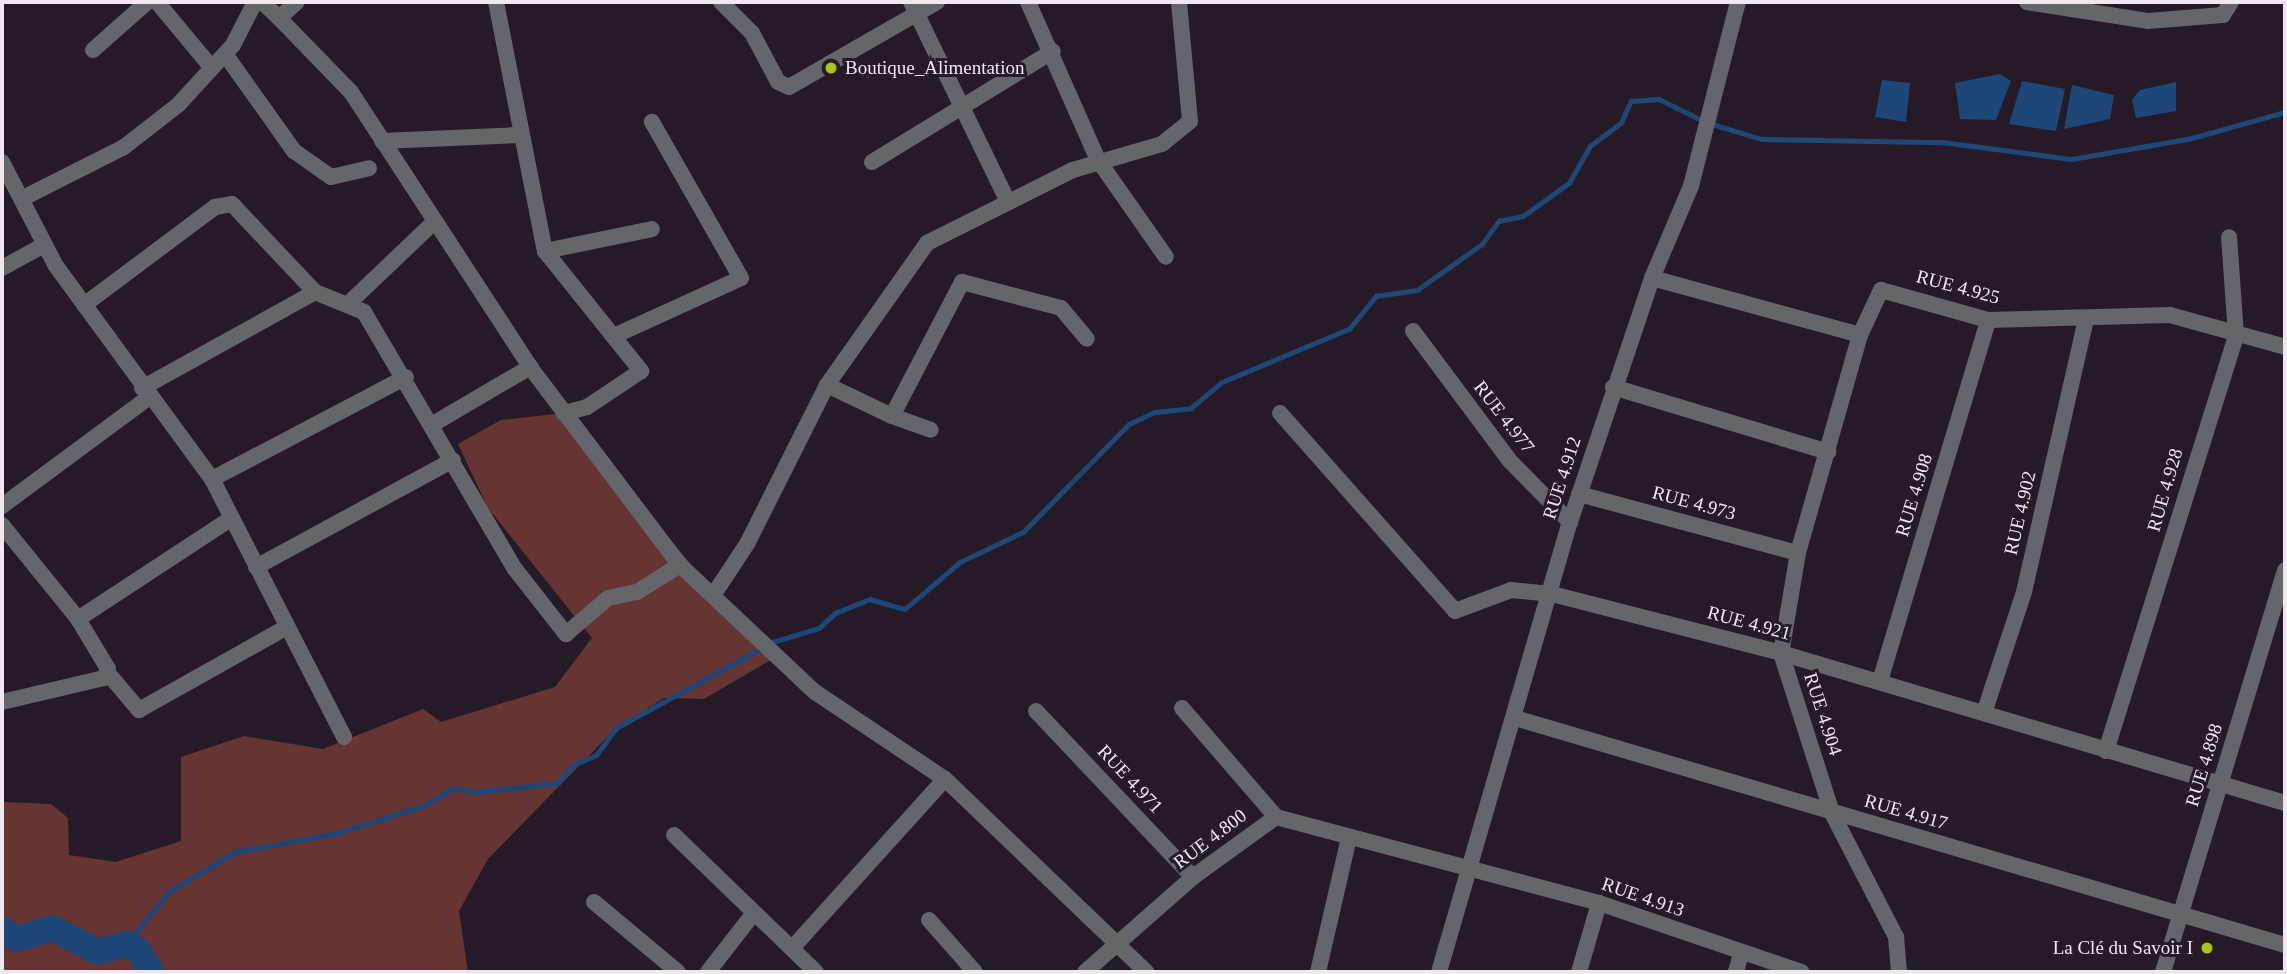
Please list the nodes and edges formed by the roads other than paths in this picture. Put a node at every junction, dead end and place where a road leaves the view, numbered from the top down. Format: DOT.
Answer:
graph roads {
  1 [pos="147,2"];
  2 [pos="157,2"];
  3 [pos="255,2"];
  4 [pos="262,2"];
  5 [pos="297,2"];
  6 [pos="496,2"];
  7 [pos="721,2"];
  8 [pos="937,2"];
  9 [pos="1028,2"];
  10 [pos="1179,2"];
  11 [pos="1738,2"];
  12 [pos="2027,2"];
  13 [pos="2231,2"];
  14 [pos="2050,4"];
  15 [pos="914,8"];
  16 [pos="279,18"];
  17 [pos="93,50"];
  18 [pos="1053,51"];
  19 [pos="225,54"];
  20 [pos="212,68"];
  21 [pos="960,113"];
  22 [pos="653,122"];
  23 [pos="519,135"];
  24 [pos="382,142"];
  25 [pos="1098,160"];
  26 [pos="2,162"];
  27 [pos="872,162"];
  28 [pos="369,168"];
  29 [pos="23,198"];
  30 [pos="1008,202"];
  31 [pos="433,223"];
  32 [pos="652,229"];
  33 [pos="2229,236"];
  34 [pos="44,245"];
  35 [pos="545,251"];
  36 [pos="1166,257"];
  37 [pos="2,268"];
  38 [pos="1652,278"];
  39 [pos="314,292"];
  40 [pos="349,303"];
  41 [pos="84,305"];
  42 [pos="2086,319"];
  43 [pos="1988,320"];
  44 [pos="1413,331"];
  45 [pos="616,335"];
  46 [pos="1860,335"];
  47 [pos="2236,336"];
  48 [pos="1087,339"];
  49 [pos="2285,347"];
  50 [pos="530,367"];
  51 [pos="406,377"];
  52 [pos="827,385"];
  53 [pos="1613,387"];
  54 [pos="145,393"];
  55 [pos="564,413"];
  56 [pos="1280,413"];
  57 [pos="892,416"];
  58 [pos="433,424"];
  59 [pos="931,430"];
  60 [pos="1829,452"];
  61 [pos="453,460"];
  62 [pos="212,479"];
  63 [pos="1579,494"];
  64 [pos="2,506"];
  65 [pos="232,518"];
  66 [pos="1570,522"];
  67 [pos="2,525"];
  68 [pos="1798,553"];
  69 [pos="680,565"];
  70 [pos="257,567"];
  71 [pos="2285,570"];
  72 [pos="713,594"];
  73 [pos="1552,594"];
  74 [pos="78,619"];
  75 [pos="285,628"];
  76 [pos="1782,653"];
  77 [pos="107,672"];
  78 [pos="1880,681"];
  79 [pos="2,702"];
  80 [pos="1182,708"];
  81 [pos="1036,711"];
  82 [pos="1984,713"];
  83 [pos="1515,718"];
  84 [pos="344,737"];
  85 [pos="2106,751"];
  86 [pos="945,779"];
  87 [pos="2220,785"];
  88 [pos="2285,803"];
  89 [pos="1832,813"];
  90 [pos="1276,817"];
  91 [pos="674,835"];
  92 [pos="1349,838"];
  93 [pos="1468,869"];
  94 [pos="1193,877"];
  95 [pos="594,902"];
  96 [pos="1599,903"];
  97 [pos="753,914"];
  98 [pos="2183,915"];
  99 [pos="929,920"];
  100 [pos="1117,943"];
  101 [pos="2285,944"];
  102 [pos="794,946"];
  103 [pos="1741,953"];
  104 [pos="678,972"];
  105 [pos="708,972"];
  106 [pos="816,972"];
  107 [pos="975,972"];
  108 [pos="1085,972"];
  109 [pos="1146,972"];
  110 [pos="1318,972"];
  111 [pos="1440,972"];
  112 [pos="1579,972"];
  113 [pos="1736,972"];
  114 [pos="1802,972"];
  115 [pos="1899,972"];
  116 [pos="2163,972"];
  1 -- 17 [label="street"];
  2 -- 20 [label="street"];
  3 -- 19 [label="street"];
  4 -- 16 [label="street"];
  5 -- 16 [label="street"];
  6 -- 23 [label="street"];
  7 -- 15 [label="street"];
  8 -- 15 [label="street"];
  9 -- 18 [label="street"];
  10 -- 25 [label="street"];
  11 -- 38 [label="street, RUE 4.912"];
  12 -- 14 [label="street"];
  13 -- 14 [label="street"];
  15 -- 21 [label="street"];
  16 -- 24 [label="street"];
  18 -- 21 [label="street"];
  18 -- 25 [label="street"];
  19 -- 20 [label="street"];
  19 -- 28 [label="street"];
  20 -- 29 [label="street"];
  21 -- 27 [label="street"];
  21 -- 30 [label="street"];
  22 -- 45 [label="street"];
  23 -- 24 [label="street"];
  23 -- 35 [label="street"];
  24 -- 31 [label="street"];
  25 -- 30 [label="street"];
  25 -- 36 [label="street"];
  26 -- 29 [label="street"];
  29 -- 34 [label="street"];
  30 -- 52 [label="street"];
  31 -- 40 [label="street"];
  31 -- 50 [label="street"];
  32 -- 35 [label="street"];
  33 -- 47 [label="street, RUE 4.928"];
  34 -- 37 [label="street"];
  34 -- 41 [label="street"];
  35 -- 45 [label="street"];
  38 -- 46 [label="street"];
  38 -- 53 [label="street, RUE 4.912"];
  39 -- 40 [label="street"];
  39 -- 41 [label="street"];
  39 -- 54 [label="street"];
  40 -- 51 [label="street"];
  41 -- 54 [label="street"];
  42 -- 43 [label="street, RUE 4.925"];
  42 -- 47 [label="street, RUE 4.925"];
  42 -- 82 [label="street, RUE 4.902"];
  43 -- 46 [label="street, RUE 4.925"];
  43 -- 78 [label="street, RUE 4.908"];
  44 -- 66 [label="street, RUE 4.977"];
  45 -- 55 [label="street"];
  46 -- 60 [label="street, RUE 4.904"];
  47 -- 49 [label="street, RUE 4.925"];
  47 -- 85 [label="street, RUE 4.928"];
  48 -- 57 [label="street"];
  50 -- 55 [label="street"];
  50 -- 58 [label="street"];
  51 -- 58 [label="street"];
  51 -- 62 [label="street"];
  52 -- 57 [label="street"];
  52 -- 72 [label="street"];
  53 -- 60 [label="street"];
  53 -- 63 [label="street, RUE 4.912"];
  54 -- 62 [label="street"];
  54 -- 64 [label="street"];
  55 -- 69 [label="street"];
  56 -- 73 [label="street, RUE 4.921"];
  57 -- 59 [label="street"];
  58 -- 61 [label="street"];
  60 -- 68 [label="street, RUE 4.904"];
  61 -- 69 [label="street"];
  61 -- 70 [label="street"];
  62 -- 65 [label="street"];
  63 -- 66 [label="street, RUE 4.912"];
  63 -- 68 [label="street, RUE 4.973"];
  65 -- 70 [label="street"];
  65 -- 74 [label="street"];
  66 -- 73 [label="street, RUE 4.912"];
  67 -- 74 [label="street"];
  68 -- 76 [label="street, RUE 4.904"];
  69 -- 72 [label="street"];
  70 -- 75 [label="street"];
  71 -- 87 [label="street, RUE 4.898"];
  72 -- 86 [label="street"];
  73 -- 76 [label="street, RUE 4.921"];
  73 -- 83 [label="street, RUE 4.912"];
  74 -- 77 [label="street"];
  75 -- 77 [label="street"];
  75 -- 84 [label="street"];
  76 -- 78 [label="street, RUE 4.921"];
  76 -- 89 [label="street, RUE 4.904"];
  77 -- 79 [label="street"];
  78 -- 82 [label="street, RUE 4.921"];
  80 -- 90 [label="street"];
  81 -- 94 [label="street, RUE 4.971"];
  82 -- 85 [label="street, RUE 4.921"];
  83 -- 89 [label="street, RUE 4.917"];
  83 -- 93 [label="street, RUE 4.912"];
  85 -- 87 [label="street, RUE 4.921"];
  86 -- 100 [label="street"];
  86 -- 102 [label="street"];
  87 -- 88 [label="street, RUE 4.921"];
  87 -- 98 [label="street, RUE 4.898"];
  89 -- 98 [label="street, RUE 4.917"];
  89 -- 115 [label="street, RUE 4.904"];
  90 -- 92 [label="street, RUE 4.800"];
  90 -- 94 [label="street, RUE 4.800"];
  91 -- 97 [label="street"];
  92 -- 93 [label="street, RUE 4.800"];
  92 -- 110 [label="street"];
  93 -- 96 [label="street, RUE 4.913"];
  93 -- 111 [label="street, RUE 4.912"];
  94 -- 100 [label="street, RUE 4.800"];
  95 -- 104 [label="street"];
  96 -- 103 [label="street, RUE 4.913"];
  96 -- 112 [label="street"];
  97 -- 102 [label="street"];
  97 -- 105 [label="street"];
  98 -- 101 [label="street, RUE 4.917"];
  98 -- 116 [label="street, RUE 4.898"];
  99 -- 107 [label="street"];
  100 -- 108 [label="street, RUE 4.800"];
  100 -- 109 [label="street"];
  102 -- 106 [label="street"];
  103 -- 113 [label="street"];
  103 -- 114 [label="street, RUE 4.913"];
}
